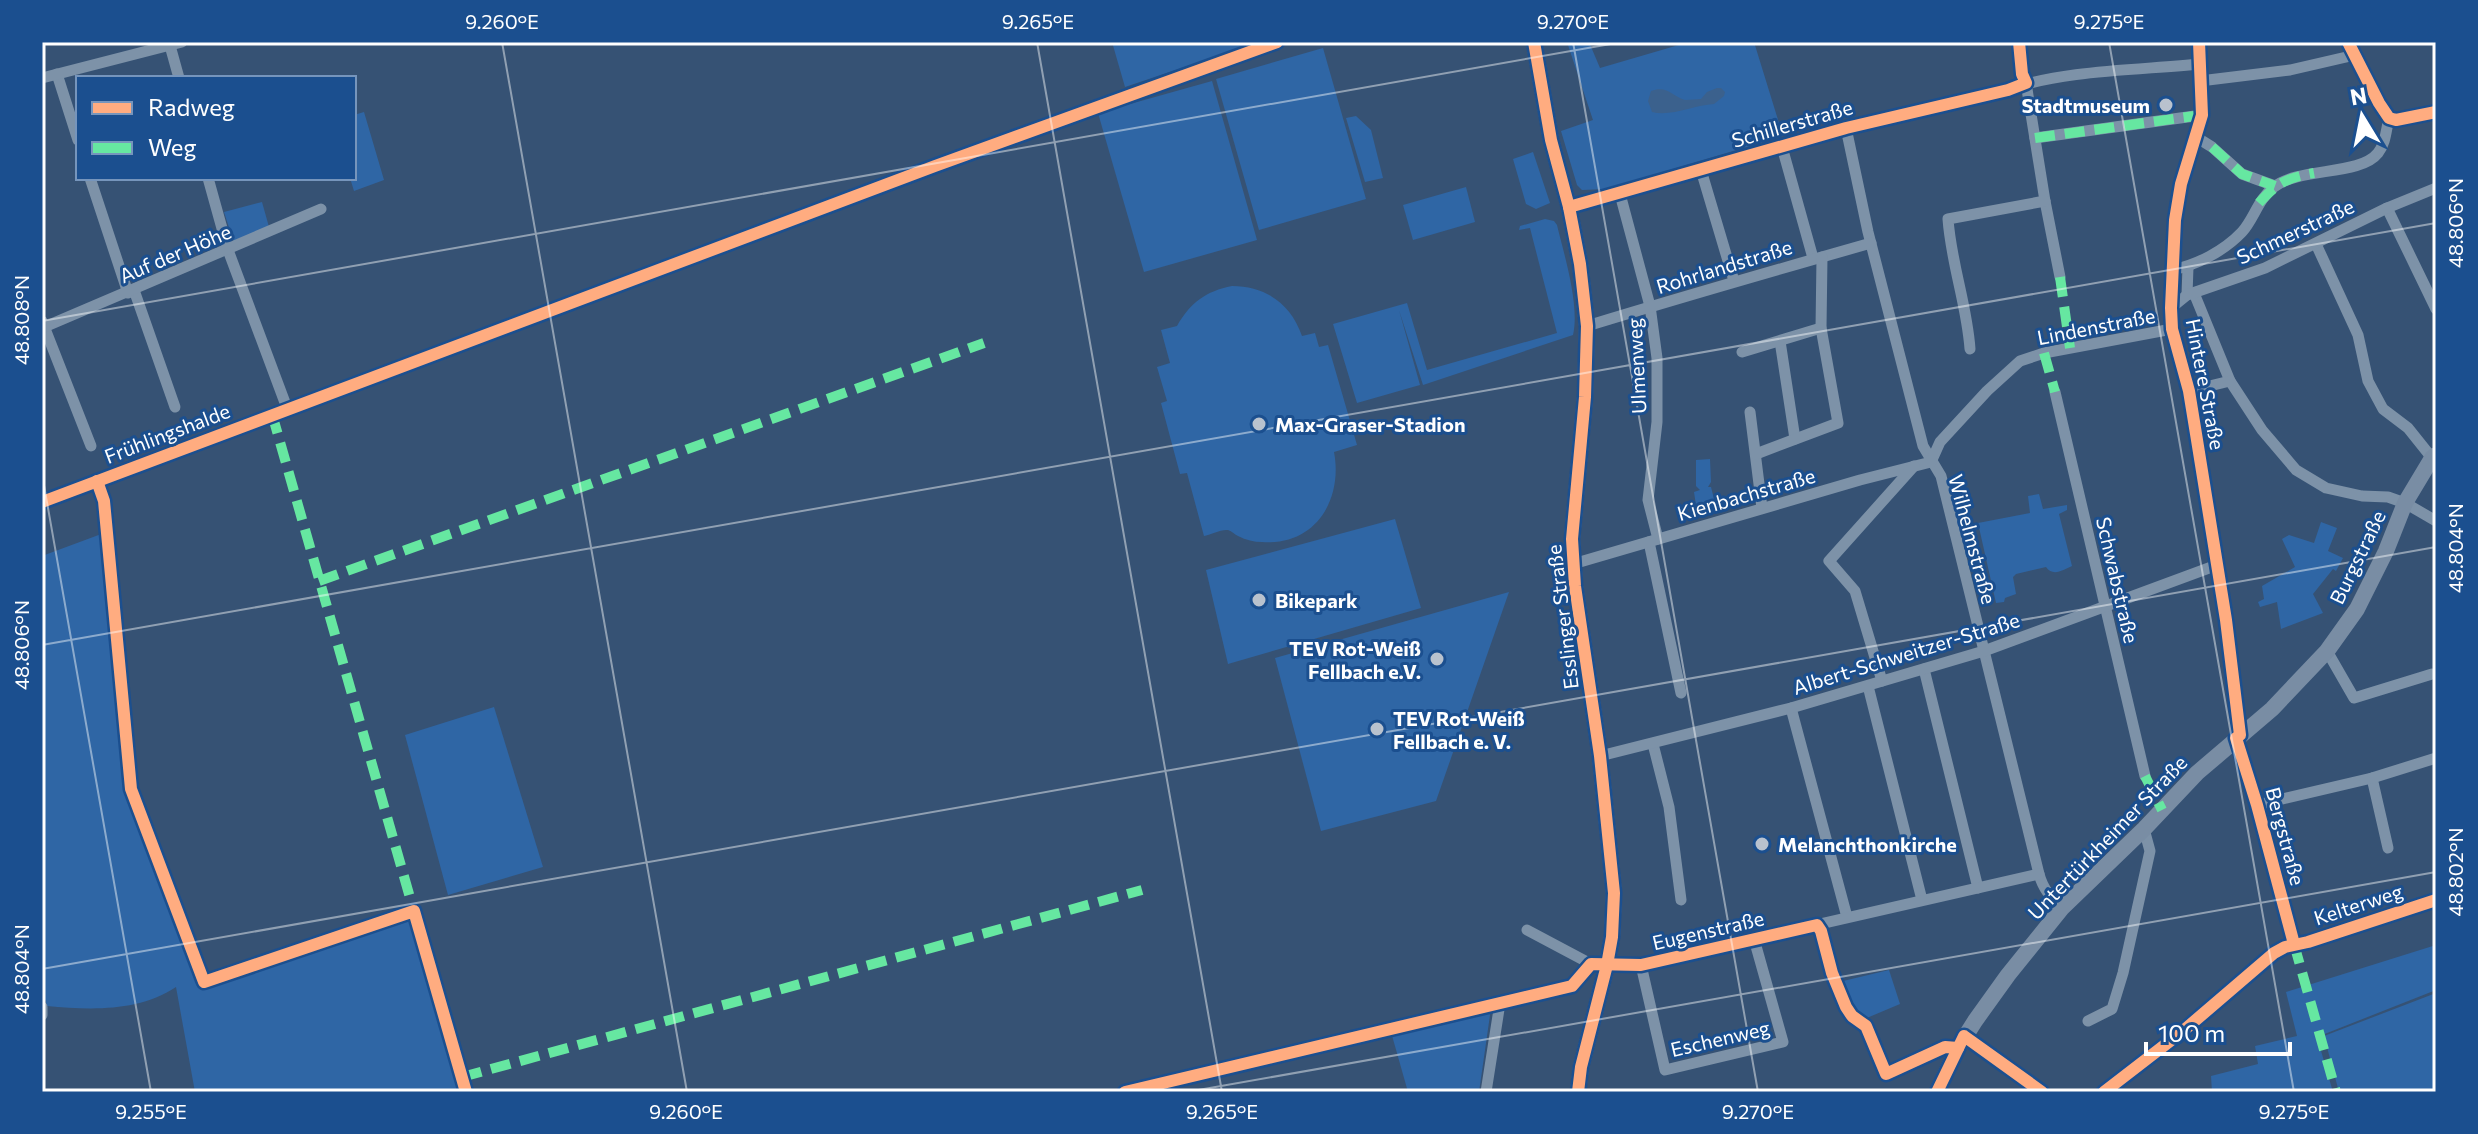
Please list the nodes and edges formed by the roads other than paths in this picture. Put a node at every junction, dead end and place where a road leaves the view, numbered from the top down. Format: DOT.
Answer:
graph roads {
  1 [pos="1534,42"];
  2 [pos="2019,42"];
  3 [pos="2199,42"];
  4 [pos="174,43"];
  5 [pos="2351,49"];
  6 [pos="2200,64"];
  7 [pos="57,74"];
  8 [pos="179,76"];
  9 [pos="42,78"];
  10 [pos="2200,81"];
  11 [pos="2026,83"];
  12 [pos="2436,112"];
  13 [pos="2202,115"];
  14 [pos="2389,118"];
  15 [pos="1846,128"];
  16 [pos="76,134"];
  17 [pos="2196,137"];
  18 [pos="2035,138"];
  19 [pos="1782,147"];
  20 [pos="1701,170"];
  21 [pos="91,180"];
  22 [pos="209,180"];
  23 [pos="2275,186"];
  24 [pos="2436,188"];
  25 [pos="1620,194"];
  26 [pos="2045,201"];
  27 [pos="1569,207"];
  28 [pos="2387,208"];
  29 [pos="321,209"];
  30 [pos="1871,243"];
  31 [pos="2316,244"];
  32 [pos="228,250"];
  33 [pos="1818,258"];
  34 [pos="2188,267"];
  35 [pos="2172,270"];
  36 [pos="2060,277"];
  37 [pos="1734,281"];
  38 [pos="131,291"];
  39 [pos="2191,294"];
  40 [pos="1650,306"];
  41 [pos="2171,308"];
  42 [pos="2436,309"];
  43 [pos="43,325"];
  44 [pos="1587,326"];
  45 [pos="1821,328"];
  46 [pos="2172,329"];
  47 [pos="1780,341"];
  48 [pos="1970,349"];
  49 [pos="1742,352"];
  50 [pos="2230,381"];
  51 [pos="2189,391"];
  52 [pos="2055,392"];
  53 [pos="306,402"];
  54 [pos="175,407"];
  55 [pos="287,408"];
  56 [pos="1750,412"];
  57 [pos="1795,439"];
  58 [pos="91,446"];
  59 [pos="1756,454"];
  60 [pos="2434,456"];
  61 [pos="1931,462"];
  62 [pos="1914,466"];
  63 [pos="42,502"];
  64 [pos="2405,503"];
  65 [pos="1762,508"];
  66 [pos="2436,521"];
  67 [pos="1654,540"];
  68 [pos="1573,564"];
  69 [pos="2217,565"];
  70 [pos="2106,605"];
  71 [pos="1984,651"];
  72 [pos="2327,651"];
  73 [pos="1924,669"];
  74 [pos="2432,674"];
  75 [pos="1882,681"];
  76 [pos="1868,686"];
  77 [pos="1681,693"];
  78 [pos="1791,708"];
  79 [pos="2238,736"];
  80 [pos="1653,744"];
  81 [pos="1600,756"];
  82 [pos="2436,758"];
  83 [pos="2145,776"];
  84 [pos="2372,778"];
  85 [pos="2257,805"];
  86 [pos="2144,829"];
  87 [pos="2388,848"];
  88 [pos="2039,874"];
  89 [pos="1978,888"];
  90 [pos="1681,900"];
  91 [pos="1922,900"];
  92 [pos="2436,900"];
  93 [pos="2062,908"];
  94 [pos="1847,917"];
  95 [pos="1527,930"];
  96 [pos="1754,939"];
  97 [pos="2294,944"];
  98 [pos="1599,964"];
  99 [pos="1641,965"];
  100 [pos="2088,1021"];
  101 [pos="1964,1036"];
  102 [pos="1486,1092"];
  103 [pos="1578,1092"];
  104 [pos="1937,1092"];
  105 [pos="2042,1092"];
  106 [pos="2104,1092"];
  1 -- 27 [label="main road, Esslinger Straße"];
  2 -- 11 [label="street"];
  3 -- 6 [label="street, Hintere Straße"];
  4 -- 7 [label="street"];
  4 -- 8 [label="street"];
  5 -- 10 [label="street"];
  5 -- 14 [label="street"];
  6 -- 10 [label="street, Hintere Straße"];
  6 -- 11 [label="street, Schillerstraße"];
  7 -- 9 [label="street"];
  7 -- 16 [label="street"];
  10 -- 13 [label="street, Hintere Straße"];
  11 -- 15 [label="street, Schillerstraße"];
  11 -- 18 [label="street"];
  12 -- 14 [label="street"];
  13 -- 17 [label="street, Hintere Straße"];
  13 -- 18 [label="street"];
  14 -- 23 [label="street"];
  15 -- 19 [label="street, Schillerstraße"];
  15 -- 30 [label="street, Wilhelmstraße"];
  17 -- 23 [label="street"];
  17 -- 35 [label="street, Hintere Straße"];
  18 -- 26 [label="street"];
  19 -- 20 [label="street, Schillerstraße"];
  19 -- 33 [label="street"];
  20 -- 25 [label="street, Schillerstraße"];
  20 -- 37 [label="street"];
  21 -- 38 [label="street"];
  22 -- 32 [label="street"];
  23 -- 34 [label="street"];
  24 -- 28 [label="street, Schmerstraße"];
  25 -- 27 [label="street, Schillerstraße"];
  25 -- 40 [label="street, Ulmenweg"];
  26 -- 36 [label="street"];
  26 -- 48 [label="street"];
  27 -- 44 [label="main road, Esslinger Straße"];
  28 -- 31 [label="street, Schmerstraße"];
  28 -- 42 [label="street"];
  29 -- 32 [label="street, Auf der Höhe"];
  30 -- 33 [label="street, Rohrlandstraße"];
  30 -- 61 [label="street, Wilhelmstraße"];
  31 -- 39 [label="street, Schmerstraße"];
  31 -- 60 [label="street"];
  32 -- 38 [label="street, Auf der Höhe"];
  32 -- 55 [label="street"];
  33 -- 37 [label="street, Rohrlandstraße"];
  33 -- 45 [label="street"];
  34 -- 35 [label="street"];
  34 -- 39 [label="street, Hintere Straße"];
  35 -- 41 [label="street, Hintere Straße"];
  37 -- 40 [label="street, Rohrlandstraße"];
  38 -- 43 [label="street, Auf der Höhe"];
  38 -- 54 [label="street"];
  39 -- 41 [label="street, Schmerstraße"];
  39 -- 50 [label="street"];
  40 -- 44 [label="street, Rohrlandstraße"];
  40 -- 67 [label="street, Ulmenweg"];
  41 -- 46 [label="street, Hintere Straße"];
  43 -- 58 [label="street"];
  44 -- 68 [label="main road, Esslinger Straße"];
  45 -- 47 [label="street"];
  45 -- 57 [label="street"];
  46 -- 51 [label="street, Hintere Straße"];
  46 -- 61 [label="street, Lindenstraße"];
  47 -- 49 [label="street"];
  47 -- 57 [label="street"];
  50 -- 51 [label="street, Hintere Straße"];
  50 -- 64 [label="street"];
  51 -- 69 [label="street, Hintere Straße"];
  52 -- 70 [label="street, Schwabstraße"];
  53 -- 55 [label="street, Frühlingshalde"];
  55 -- 63 [label="street, Frühlingshalde"];
  56 -- 59 [label="street"];
  57 -- 59 [label="street"];
  59 -- 65 [label="street"];
  60 -- 64 [label="main road, Burgstraße"];
  61 -- 62 [label="street, Kienbachstraße"];
  61 -- 71 [label="street, Wilhelmstraße"];
  62 -- 65 [label="street, Kienbachstraße"];
  62 -- 75 [label="street"];
  64 -- 66 [label="street"];
  64 -- 72 [label="main road, Burgstraße"];
  65 -- 67 [label="street, Kienbachstraße"];
  67 -- 68 [label="street, Kienbachstraße"];
  67 -- 77 [label="street, Ulmenweg"];
  68 -- 81 [label="main road, Esslinger Straße"];
  69 -- 70 [label="street, Albert-Schweitzer-Straße"];
  69 -- 79 [label="street, Hintere Straße"];
  70 -- 71 [label="street, Albert-Schweitzer-Straße"];
  70 -- 83 [label="street, Schwabstraße"];
  71 -- 73 [label="street, Albert-Schweitzer-Straße"];
  71 -- 88 [label="street, Wilhelmstraße"];
  72 -- 74 [label="street"];
  72 -- 79 [label="main road, Burgstraße"];
  73 -- 75 [label="street, Albert-Schweitzer-Straße"];
  73 -- 89 [label="street"];
  75 -- 76 [label="street, Albert-Schweitzer-Straße"];
  76 -- 78 [label="street, Albert-Schweitzer-Straße"];
  76 -- 91 [label="street"];
  78 -- 80 [label="street, Albert-Schweitzer-Straße"];
  78 -- 94 [label="street"];
  79 -- 85 [label="street, Bergstraße"];
  79 -- 86 [label="main road, Untertürkheimer Straße"];
  80 -- 81 [label="street, Albert-Schweitzer-Straße"];
  80 -- 90 [label="street"];
  81 -- 98 [label="main road, Esslinger Straße"];
  82 -- 84 [label="street"];
  84 -- 85 [label="street"];
  84 -- 87 [label="street"];
  85 -- 97 [label="street, Bergstraße"];
  86 -- 93 [label="main road, Untertürkheimer Straße"];
  86 -- 100 [label="street"];
  88 -- 89 [label="street, Eugenstraße"];
  88 -- 93 [label="street, Wilhelmstraße"];
  89 -- 91 [label="street, Eugenstraße"];
  91 -- 94 [label="street, Eugenstraße"];
  92 -- 97 [label="street, Kelterweg"];
  93 -- 101 [label="main road, Untertürkheimer Straße"];
  94 -- 96 [label="street, Eugenstraße"];
  95 -- 98 [label="street, Eugenstraße"];
  96 -- 99 [label="street, Eugenstraße"];
  96 -- 99 [label="street, Eschenweg"];
  97 -- 106 [label="street, Kelterweg"];
  98 -- 99 [label="street, Eugenstraße"];
  98 -- 102 [label="street"];
  98 -- 103 [label="main road, Esslinger Straße"];
  101 -- 104 [label="main road, Untertürkheimer Straße"];
  101 -- 105 [label="street"];
}
